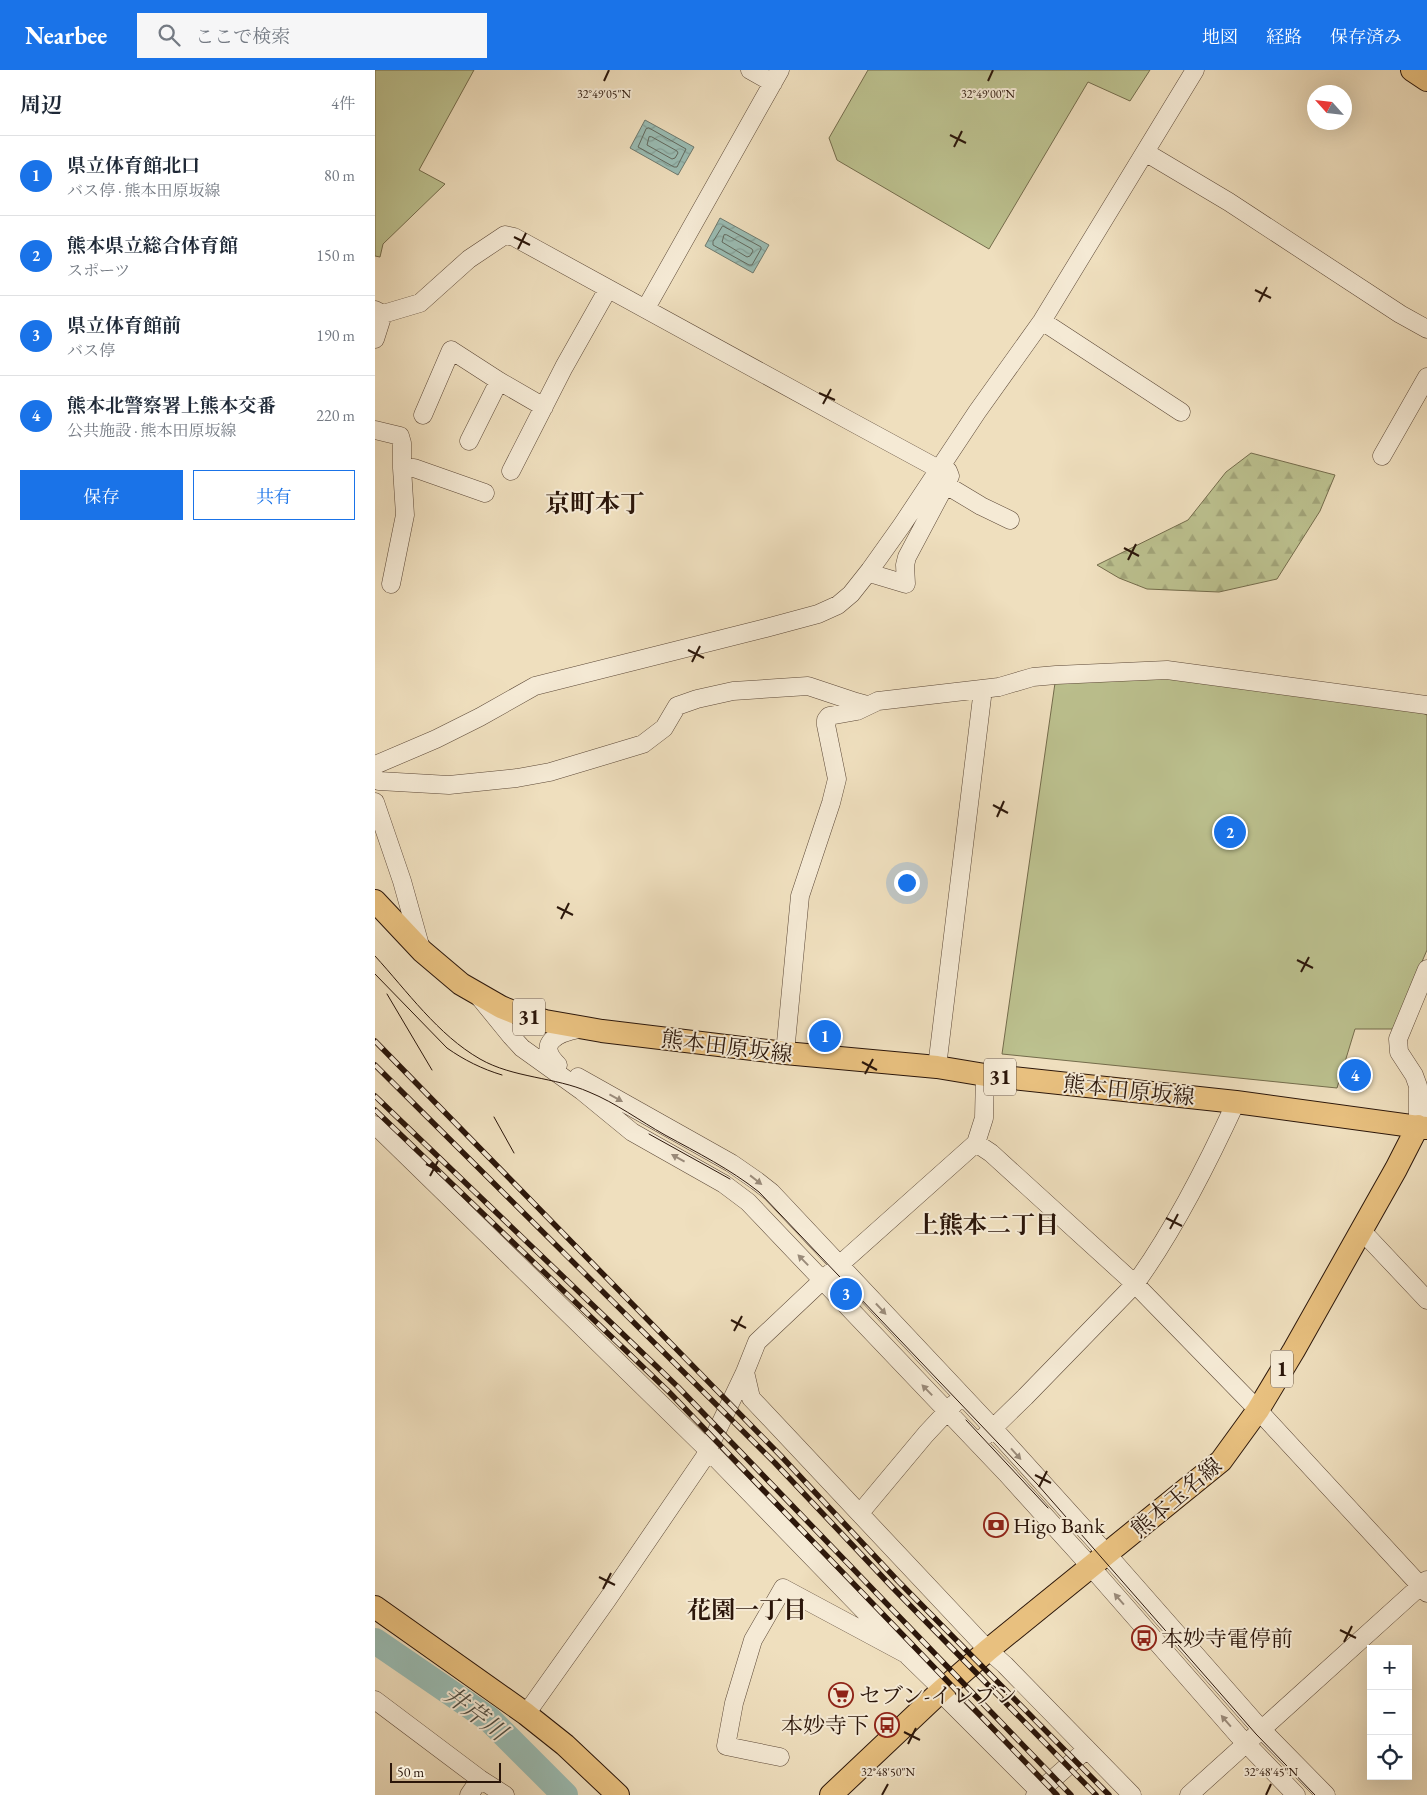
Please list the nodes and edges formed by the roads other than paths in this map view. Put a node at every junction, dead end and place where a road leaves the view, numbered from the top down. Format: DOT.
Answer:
graph roads {
  1 [pos="750,70"];
  2 [pos="1195,70"];
  3 [pos="1412,70"];
  4 [pos="777,76"];
  5 [pos="1427,80"];
  6 [pos="1145,152"];
  7 [pos="608,289"];
  8 [pos="646,308"];
  9 [pos="379,312"];
  10 [pos="1043,321"];
  11 [pos="1427,329"];
  12 [pos="375,339"];
  13 [pos="1427,378"];
  14 [pos="499,381"];
  15 [pos="544,407"];
  16 [pos="1181,412"];
  17 [pos="423,415"];
  18 [pos="375,430"];
  19 [pos="469,441"];
  20 [pos="1381,456"];
  21 [pos="940,467"];
  22 [pos="402,468"];
  23 [pos="511,471"];
  24 [pos="946,485"];
  25 [pos="485,492"];
  26 [pos="1010,520"];
  27 [pos="870,570"];
  28 [pos="391,584"];
  29 [pos="983,689"];
  30 [pos="867,705"];
  31 [pos="1427,705"];
  32 [pos="375,764"];
  33 [pos="375,778"];
  34 [pos="375,802"];
  35 [pos="375,901"];
  36 [pos="422,951"];
  37 [pos="1427,969"];
  38 [pos="478,996"];
  39 [pos="583,1028"];
  40 [pos="522,1048"];
  41 [pos="785,1053"];
  42 [pos="558,1065"];
  43 [pos="937,1067"];
  44 [pos="985,1075"];
  45 [pos="1236,1102"];
  46 [pos="375,1125"];
  47 [pos="1422,1127"];
  48 [pos="976,1143"];
  49 [pos="1361,1230"];
  50 [pos="839,1265"];
  51 [pos="823,1280"];
  52 [pos="1135,1284"];
  53 [pos="1427,1300"];
  54 [pos="745,1372"];
  55 [pos="962,1395"];
  56 [pos="1258,1410"];
  57 [pos="947,1411"];
  58 [pos="993,1428"];
  59 [pos="977,1443"];
  60 [pos="708,1450"];
  61 [pos="860,1513"];
  62 [pos="1099,1560"];
  63 [pos="1425,1586"];
  64 [pos="375,1607"];
  65 [pos="988,1650"];
  66 [pos="906,1654"];
  67 [pos="942,1691"];
  68 [pos="375,1700"];
  69 [pos="526,1714"];
  70 [pos="1261,1729"];
  71 [pos="1246,1743"];
  72 [pos="1087,1749"];
  73 [pos="780,1757"];
  74 [pos="480,1779"];
  75 [pos="1040,1794"];
  76 [pos="469,1795"];
  77 [pos="505,1795"];
  78 [pos="618,1795"];
  79 [pos="831,1795"];
  80 [pos="1132,1795"];
  81 [pos="1189,1795"];
  82 [pos="1296,1795"];
  83 [pos="1326,1795"];
  1 -- 4 [label="street"];
  2 -- 6 [label="street"];
  3 -- 5 [label="main road"];
  4 -- 8 [label="street"];
  6 -- 10 [label="street"];
  6 -- 11 [label="street"];
  7 -- 8 [label="street"];
  7 -- 9 [label="street"];
  7 -- 15 [label="street"];
  8 -- 21 [label="street"];
  9 -- 12 [label="street"];
  10 -- 16 [label="street"];
  10 -- 21 [label="street"];
  13 -- 20 [label="street"];
  14 -- 15 [label="street"];
  14 -- 17 [label="street"];
  14 -- 19 [label="street"];
  15 -- 23 [label="street"];
  18 -- 22 [label="street"];
  21 -- 24 [label="street"];
  21 -- 27 [label="street"];
  22 -- 25 [label="street"];
  22 -- 28 [label="street"];
  24 -- 26 [label="street"];
  24 -- 27 [label="street"];
  27 -- 32 [label="street"];
  29 -- 30 [label="street"];
  29 -- 31 [label="street"];
  29 -- 43 [label="street"];
  30 -- 33 [label="street"];
  30 -- 41 [label="street"];
  34 -- 36 [label="street"];
  35 -- 36 [label="main road, 熊本田原坂線 / 31"];
  36 -- 38 [label="main road, 熊本田原坂線 / 31"];
  37 -- 47 [label="street"];
  38 -- 39 [label="main road, 熊本田原坂線 / 31"];
  38 -- 40 [label="street"];
  39 -- 41 [label="main road, 熊本田原坂線 / 31"];
  39 -- 42 [label="street"];
  40 -- 42 [label="street"];
  51 -- 40 [label="street, one-way"];
  41 -- 43 [label="main road, 熊本田原坂線 / 31"];
  42 -- 50 [label="street, one-way"];
  43 -- 44 [label="main road, 熊本田原坂線 / 31"];
  44 -- 45 [label="main road, 熊本田原坂線 / 31"];
  44 -- 48 [label="street"];
  45 -- 47 [label="main road, 熊本田原坂線 / 31"];
  45 -- 52 [label="street"];
  46 -- 60 [label="street"];
  47 -- 49 [label="main road, 熊本玉名線 / 1"];
  48 -- 50 [label="street"];
  48 -- 52 [label="street"];
  49 -- 53 [label="street"];
  49 -- 56 [label="main road, 熊本玉名線 / 1"];
  50 -- 51 [label="street"];
  50 -- 55 [label="street, one-way"];
  51 -- 54 [label="street"];
  57 -- 51 [label="street, one-way"];
  52 -- 56 [label="street"];
  52 -- 58 [label="street"];
  54 -- 60 [label="street"];
  54 -- 61 [label="street"];
  55 -- 57 [label="street"];
  55 -- 58 [label="street"];
  56 -- 62 [label="main road, 熊本玉名線 / 1"];
  56 -- 63 [label="street"];
  57 -- 59 [label="street"];
  57 -- 61 [label="street"];
  58 -- 59 [label="street"];
  58 -- 62 [label="street, one-way"];
  59 -- 62 [label="street"];
  60 -- 66 [label="street"];
  60 -- 69 [label="street"];
  61 -- 65 [label="street"];
  62 -- 65 [label="main road, 熊本玉名線 / 1"];
  62 -- 70 [label="street"];
  71 -- 62 [label="street, one-way"];
  63 -- 70 [label="street"];
  64 -- 69 [label="main road"];
  65 -- 67 [label="main road, 熊本玉名線 / 1"];
  65 -- 72 [label="street"];
  66 -- 67 [label="street"];
  66 -- 73 [label="street"];
  67 -- 75 [label="street"];
  67 -- 79 [label="main road, 熊本玉名線 / 1"];
  68 -- 74 [label="street"];
  69 -- 78 [label="main road"];
  70 -- 71 [label="street"];
  70 -- 83 [label="street"];
  71 -- 81 [label="street"];
  71 -- 82 [label="street"];
  72 -- 75 [label="street"];
  72 -- 80 [label="street"];
  74 -- 76 [label="street"];
  74 -- 77 [label="street"];
}
